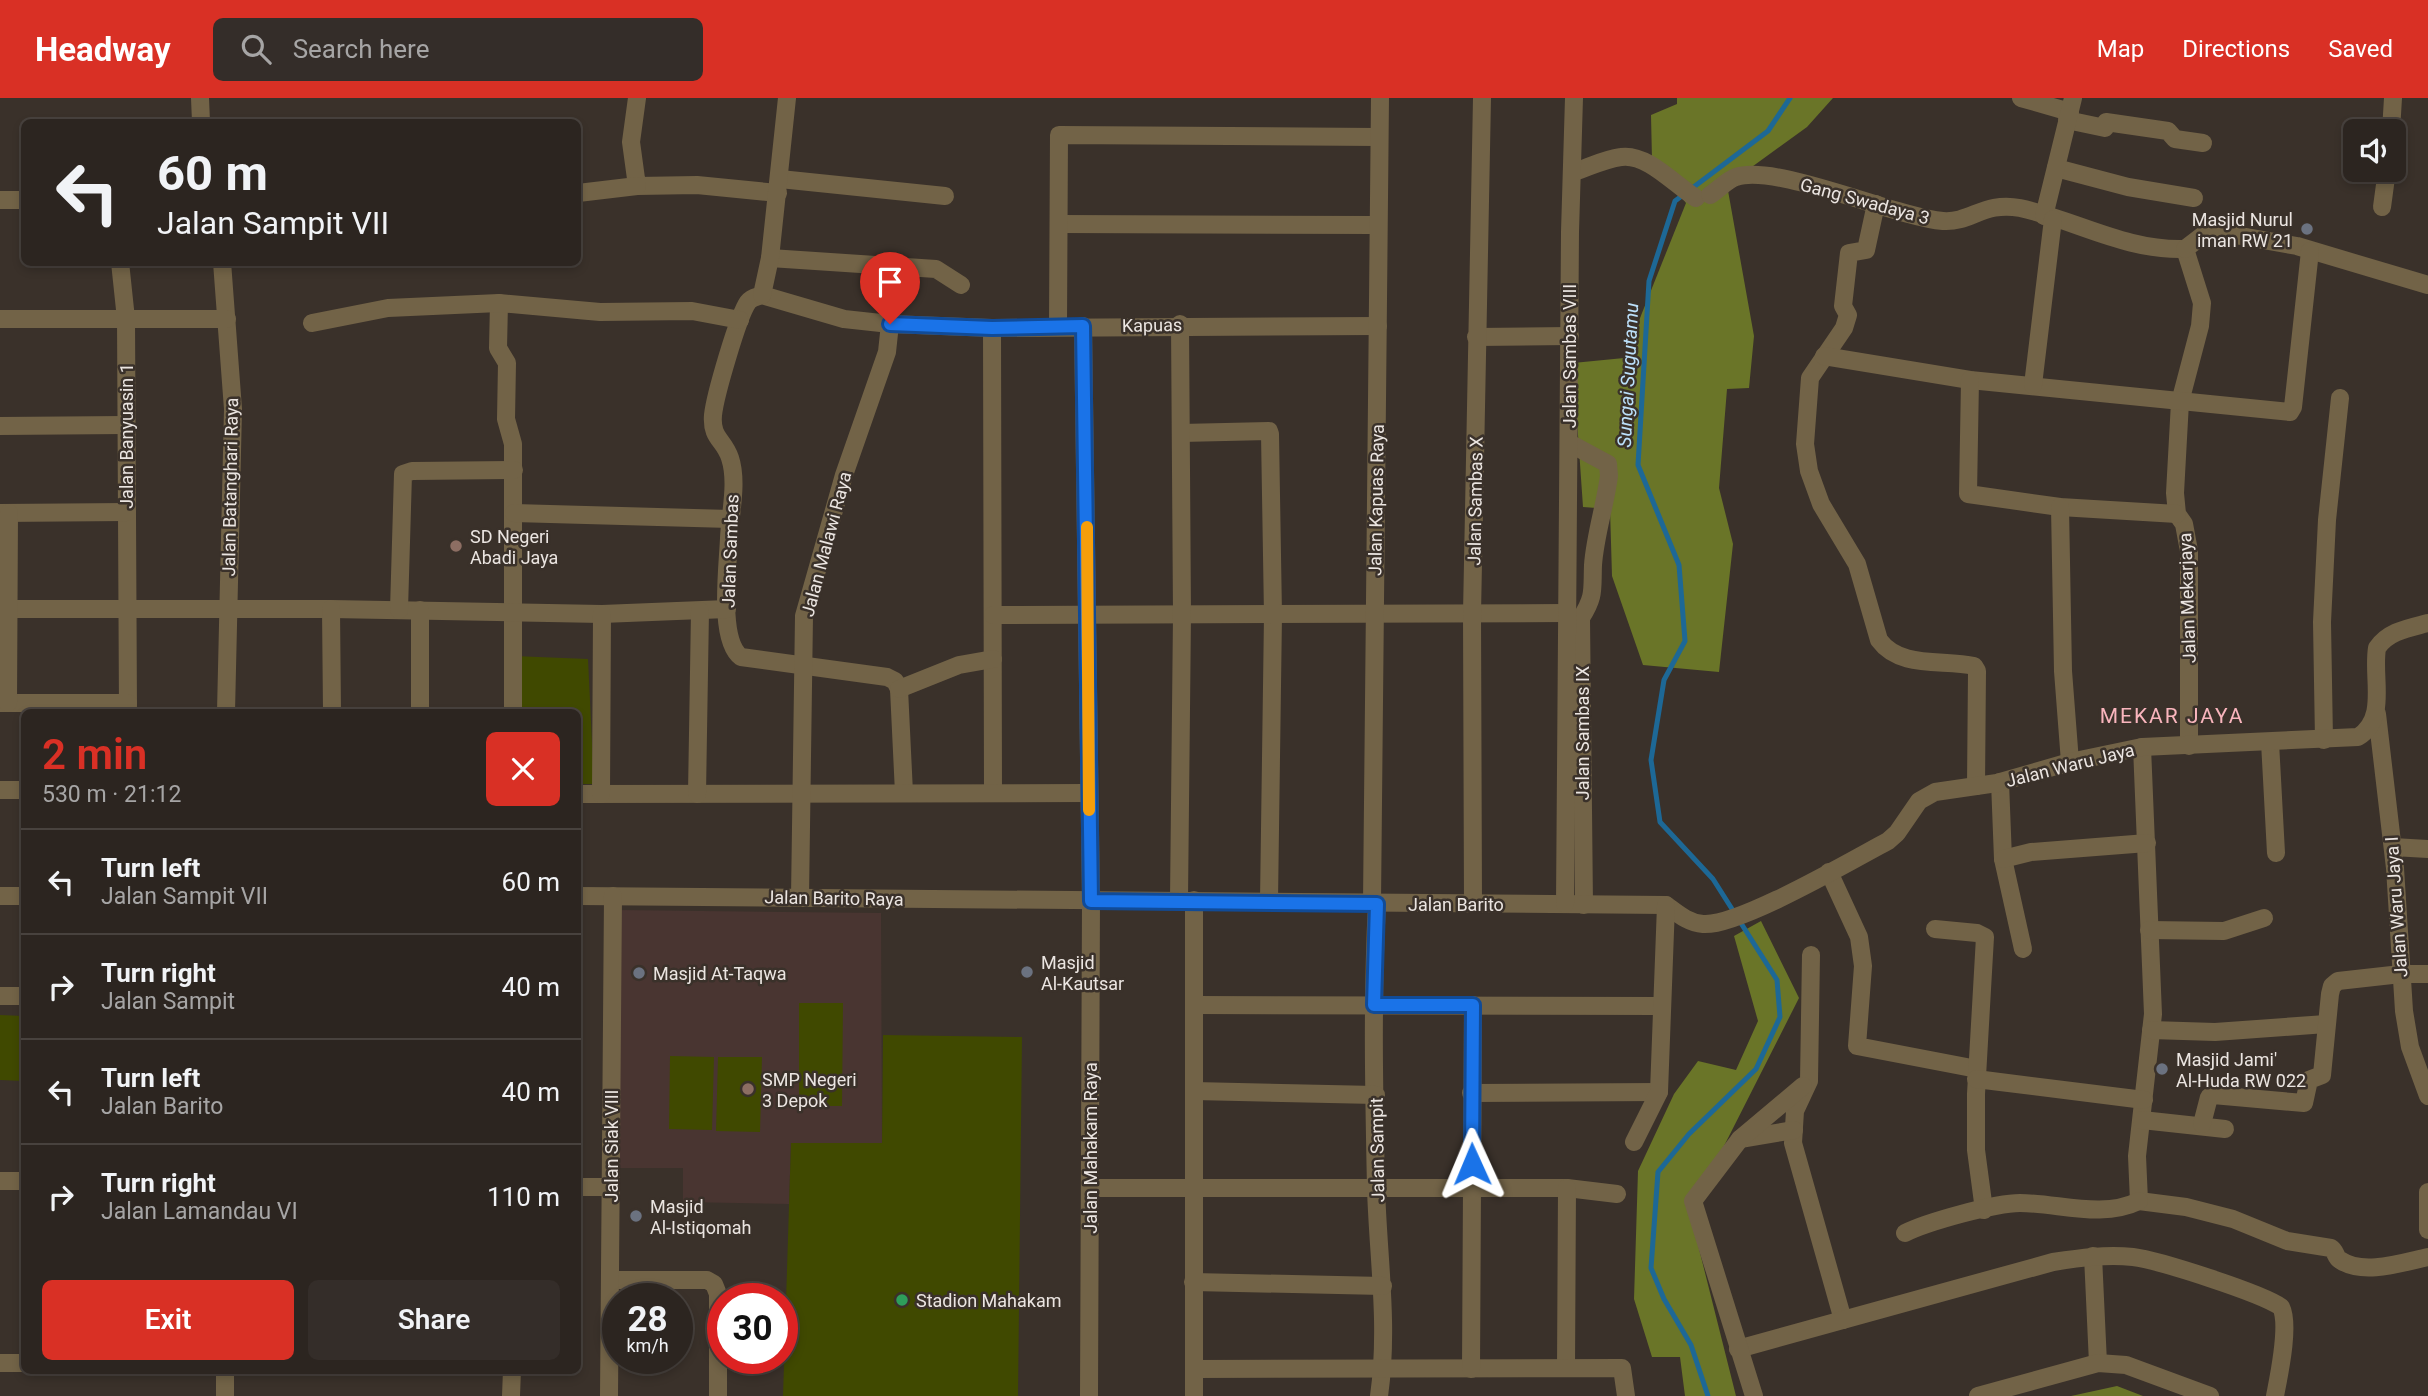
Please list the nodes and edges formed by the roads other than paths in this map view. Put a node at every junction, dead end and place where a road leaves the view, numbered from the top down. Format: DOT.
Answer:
graph roads {
  1 [pos="200,98"];
  2 [pos="637,98"];
  3 [pos="787,98"];
  4 [pos="1380,98"];
  5 [pos="1482,98"];
  6 [pos="1574,98"];
  7 [pos="2021,98"];
  8 [pos="2393,98"];
  9 [pos="2070,110"];
  10 [pos="201,119"];
  11 [pos="2392,119"];
  12 [pos="1378,137"];
  13 [pos="2203,143"];
  14 [pos="2056,169"];
  15 [pos="1574,172"];
  16 [pos="2385,182"];
  17 [pos="636,186"];
  18 [pos="779,186"];
  19 [pos="581,193"];
  20 [pos="945,196"];
  21 [pos="2194,198"];
  22 [pos="0,200"];
  23 [pos="21,200"];
  24 [pos="1876,204"];
  25 [pos="2382,207"];
  26 [pos="2049,218"];
  27 [pos="1059,224"];
  28 [pos="1377,225"];
  29 [pos="2185,249"];
  30 [pos="2311,251"];
  31 [pos="770,258"];
  32 [pos="120,266"];
  33 [pos="222,266"];
  34 [pos="961,285"];
  35 [pos="2428,285"];
  36 [pos="762,295"];
  37 [pos="499,303"];
  38 [pos="0,319"];
  39 [pos="126,319"];
  40 [pos="227,319"];
  41 [pos="740,320"];
  42 [pos="312,323"];
  43 [pos="890,324"];
  44 [pos="1180,324"];
  45 [pos="1058,325"];
  46 [pos="1083,326"];
  47 [pos="1378,326"];
  48 [pos="992,328"];
  49 [pos="1570,336"];
  50 [pos="1476,337"];
  51 [pos="1824,356"];
  52 [pos="1970,380"];
  53 [pos="2033,385"];
  54 [pos="2340,398"];
  55 [pos="2180,402"];
  56 [pos="125,425"];
  57 [pos="0,426"];
  58 [pos="1181,433"];
  59 [pos="1569,443"];
  60 [pos="514,470"];
  61 [pos="2060,507"];
  62 [pos="127,512"];
  63 [pos="4,513"];
  64 [pos="514,513"];
  65 [pos="2177,514"];
  66 [pos="730,519"];
  67 [pos="227,608"];
  68 [pos="4,609"];
  69 [pos="127,609"];
  70 [pos="331,609"];
  71 [pos="727,609"];
  72 [pos="399,610"];
  73 [pos="420,610"];
  74 [pos="700,611"];
  75 [pos="513,612"];
  76 [pos="1566,613"];
  77 [pos="602,614"];
  78 [pos="1088,614"];
  79 [pos="1472,614"];
  80 [pos="993,615"];
  81 [pos="1182,615"];
  82 [pos="1273,615"];
  83 [pos="1375,616"];
  84 [pos="2428,624"];
  85 [pos="993,659"];
  86 [pos="802,668"];
  87 [pos="899,689"];
  88 [pos="4,703"];
  89 [pos="128,708"];
  90 [pos="226,709"];
  91 [pos="332,709"];
  92 [pos="420,709"];
  93 [pos="513,709"];
  94 [pos="2377,714"];
  95 [pos="2324,740"];
  96 [pos="2270,742"];
  97 [pos="2189,746"];
  98 [pos="2142,747"];
  99 [pos="2070,762"];
  100 [pos="2000,782"];
  101 [pos="1976,786"];
  102 [pos="0,790"];
  103 [pos="21,790"];
  104 [pos="904,793"];
  105 [pos="993,793"];
  106 [pos="1088,793"];
  107 [pos="581,794"];
  108 [pos="601,794"];
  109 [pos="697,794"];
  110 [pos="801,794"];
  111 [pos="2147,843"];
  112 [pos="2393,847"];
  113 [pos="2428,849"];
  114 [pos="2276,853"];
  115 [pos="2003,859"];
  116 [pos="1829,872"];
  117 [pos="0,896"];
  118 [pos="581,896"];
  119 [pos="613,896"];
  120 [pos="21,897"];
  121 [pos="800,898"];
  122 [pos="1186,900"];
  123 [pos="1091,901"];
  124 [pos="1269,901"];
  125 [pos="1374,903"];
  126 [pos="1473,904"];
  127 [pos="1565,904"];
  128 [pos="1584,905"];
  129 [pos="1666,905"];
  130 [pos="2264,918"];
  131 [pos="1730,921"];
  132 [pos="1935,929"];
  133 [pos="2149,930"];
  134 [pos="2023,949"];
  135 [pos="1811,955"];
  136 [pos="2400,974"];
  137 [pos="2428,974"];
  138 [pos="0,996"];
  139 [pos="21,996"];
  140 [pos="1194,1004"];
  141 [pos="1374,1005"];
  142 [pos="1473,1005"];
  143 [pos="1661,1006"];
  144 [pos="2326,1024"];
  145 [pos="2151,1030"];
  146 [pos="1976,1074"];
  147 [pos="1809,1081"];
  148 [pos="1194,1091"];
  149 [pos="1659,1092"];
  150 [pos="1471,1093"];
  151 [pos="1376,1095"];
  152 [pos="2428,1096"];
  153 [pos="2144,1100"];
  154 [pos="2142,1120"];
  155 [pos="2202,1124"];
  156 [pos="2225,1129"];
  157 [pos="1794,1130"];
  158 [pos="1740,1139"];
  159 [pos="1634,1142"];
  160 [pos="0,1181"];
  161 [pos="21,1181"];
  162 [pos="581,1187"];
  163 [pos="611,1187"];
  164 [pos="1472,1187"];
  165 [pos="1090,1188"];
  166 [pos="1194,1188"];
  167 [pos="1567,1188"];
  168 [pos="1377,1190"];
  169 [pos="2428,1192"];
  170 [pos="1617,1194"];
  171 [pos="2139,1201"];
  172 [pos="1984,1210"];
  173 [pos="2428,1230"];
  174 [pos="1905,1233"];
  175 [pos="2093,1256"];
  176 [pos="2428,1256"];
  177 [pos="610,1280"];
  178 [pos="1194,1282"];
  179 [pos="1383,1286"];
  180 [pos="1843,1320"];
  181 [pos="1738,1349"];
  182 [pos="0,1363"];
  183 [pos="21,1363"];
  184 [pos="2098,1363"];
  185 [pos="1471,1368"];
  186 [pos="1566,1368"];
  187 [pos="1194,1369"];
  188 [pos="1383,1369"];
  189 [pos="225,1374"];
  190 [pos="512,1374"];
  191 [pos="225,1396"];
  192 [pos="512,1396"];
  193 [pos="609,1396"];
  194 [pos="718,1396"];
  195 [pos="1089,1396"];
  196 [pos="1194,1396"];
  197 [pos="1379,1396"];
  198 [pos="1626,1396"];
  199 [pos="1754,1396"];
  200 [pos="1978,1396"];
  201 [pos="2210,1396"];
  202 [pos="2274,1396"];
  1 -- 10 [label="street"];
  2 -- 17 [label="street"];
  3 -- 18 [label="street"];
  4 -- 12 [label="street, Jalan Kapuas Raya"];
  5 -- 50 [label="street, Jalan Sambas X"];
  6 -- 15 [label="street, Jalan Sambas VIII"];
  7 -- 9 [label="street"];
  8 -- 11 [label="street"];
  9 -- 13 [label="street"];
  9 -- 14 [label="street"];
  12 -- 27 [label="street"];
  12 -- 28 [label="street, Jalan Kapuas Raya"];
  14 -- 21 [label="street"];
  14 -- 26 [label="street"];
  15 -- 24 [label="street, Gang Swadaya 3"];
  15 -- 49 [label="street, Jalan Sambas VIII"];
  16 -- 25 [label="street"];
  17 -- 18 [label="street"];
  17 -- 19 [label="street"];
  18 -- 20 [label="street"];
  18 -- 31 [label="street"];
  22 -- 23 [label="street"];
  24 -- 26 [label="street, Gang Swadaya 3"];
  24 -- 51 [label="street"];
  26 -- 29 [label="street, Gang Swadaya 3"];
  26 -- 53 [label="street"];
  27 -- 28 [label="street"];
  27 -- 45 [label="street"];
  28 -- 47 [label="street, Jalan Kapuas Raya"];
  29 -- 30 [label="street"];
  29 -- 55 [label="street, Jalan Mekarjaya"];
  30 -- 35 [label="street"];
  30 -- 55 [label="street"];
  31 -- 34 [label="street"];
  31 -- 36 [label="street"];
  32 -- 39 [label="street, Jalan Banyuasin 1"];
  33 -- 40 [label="street, Jalan Batanghari Raya"];
  36 -- 41 [label="street, Jalan Sambas"];
  36 -- 43 [label="street, Kapuas"];
  37 -- 41 [label="street"];
  37 -- 42 [label="street"];
  37 -- 60 [label="street"];
  38 -- 39 [label="street"];
  39 -- 40 [label="street"];
  39 -- 56 [label="street, Jalan Banyuasin 1"];
  40 -- 67 [label="street, Jalan Batanghari Raya"];
  41 -- 66 [label="street, Jalan Sambas"];
  43 -- 48 [label="street, Kapuas"];
  43 -- 86 [label="street, Jalan Malawi Raya"];
  44 -- 46 [label="street, Kapuas"];
  44 -- 47 [label="street, Kapuas"];
  44 -- 58 [label="street"];
  45 -- 46 [label="street, Kapuas"];
  45 -- 48 [label="street, Kapuas"];
  46 -- 78 [label="street, Jalan Mahakam Raya"];
  47 -- 83 [label="street, Jalan Kapuas Raya"];
  48 -- 80 [label="street"];
  49 -- 50 [label="street"];
  49 -- 59 [label="street, Jalan Sambas VIII"];
  50 -- 79 [label="street, Jalan Sambas X"];
  51 -- 52 [label="street"];
  51 -- 101 [label="street"];
  52 -- 53 [label="street"];
  52 -- 61 [label="street"];
  53 -- 55 [label="street"];
  54 -- 95 [label="street"];
  55 -- 65 [label="street, Jalan Mekarjaya"];
  56 -- 57 [label="street"];
  56 -- 62 [label="street, Jalan Banyuasin 1"];
  58 -- 81 [label="street"];
  58 -- 82 [label="street"];
  59 -- 76 [label="street, Jalan Sambas VIII"];
  59 -- 128 [label="street, Jalan Sambas IX"];
  60 -- 64 [label="street"];
  60 -- 72 [label="street"];
  61 -- 65 [label="street"];
  61 -- 99 [label="street"];
  62 -- 63 [label="street"];
  62 -- 69 [label="street, Jalan Banyuasin 1"];
  63 -- 68 [label="street"];
  64 -- 66 [label="street"];
  64 -- 75 [label="street"];
  65 -- 97 [label="street, Jalan Mekarjaya"];
  66 -- 71 [label="street, Jalan Sambas"];
  67 -- 69 [label="street"];
  67 -- 70 [label="street"];
  67 -- 90 [label="street, Jalan Batanghari Raya"];
  68 -- 69 [label="street"];
  68 -- 88 [label="street"];
  69 -- 89 [label="street, Jalan Banyuasin 1"];
  70 -- 72 [label="street"];
  70 -- 91 [label="street"];
  71 -- 74 [label="street"];
  71 -- 86 [label="street, Jalan Sambas"];
  72 -- 73 [label="street"];
  73 -- 75 [label="street"];
  73 -- 92 [label="street"];
  74 -- 77 [label="street"];
  74 -- 109 [label="street"];
  75 -- 77 [label="street"];
  75 -- 93 [label="street"];
  76 -- 79 [label="street"];
  76 -- 127 [label="street, Jalan Sambas VIII"];
  77 -- 108 [label="street"];
  78 -- 80 [label="street"];
  78 -- 81 [label="street"];
  78 -- 106 [label="street, Jalan Mahakam Raya"];
  79 -- 83 [label="street"];
  79 -- 126 [label="street, Jalan Sambas X"];
  80 -- 85 [label="street"];
  81 -- 82 [label="street"];
  81 -- 122 [label="street"];
  82 -- 83 [label="street"];
  82 -- 124 [label="street"];
  83 -- 125 [label="street, Jalan Kapuas Raya"];
  84 -- 94 [label="street"];
  85 -- 87 [label="street"];
  85 -- 105 [label="street"];
  86 -- 87 [label="street, Jalan Sambas"];
  86 -- 110 [label="street, Jalan Malawi Raya"];
  87 -- 104 [label="street"];
  88 -- 89 [label="street"];
  94 -- 95 [label="street, Jalan Waru Jaya"];
  94 -- 112 [label="street, Jalan Waru Jaya I"];
  95 -- 96 [label="street, Jalan Waru Jaya"];
  96 -- 97 [label="street, Jalan Waru Jaya"];
  96 -- 114 [label="street"];
  97 -- 98 [label="street, Jalan Waru Jaya"];
  98 -- 99 [label="street, Jalan Waru Jaya"];
  98 -- 111 [label="street"];
  99 -- 100 [label="street, Jalan Waru Jaya"];
  100 -- 101 [label="street, Jalan Waru Jaya"];
  100 -- 115 [label="street"];
  101 -- 116 [label="street, Jalan Waru Jaya"];
  102 -- 103 [label="street"];
  104 -- 105 [label="street"];
  104 -- 110 [label="street"];
  105 -- 106 [label="street"];
  106 -- 123 [label="street, Jalan Mahakam Raya"];
  107 -- 108 [label="street"];
  108 -- 109 [label="street"];
  109 -- 110 [label="street"];
  110 -- 121 [label="street, Jalan Malawi Raya"];
  111 -- 115 [label="street"];
  111 -- 133 [label="street"];
  112 -- 113 [label="street"];
  112 -- 136 [label="street, Jalan Waru Jaya I"];
  115 -- 134 [label="street"];
  116 -- 131 [label="street, Jalan Waru Jaya"];
  116 -- 146 [label="street"];
  117 -- 120 [label="street"];
  118 -- 119 [label="street, Jalan Barito Raya"];
  119 -- 121 [label="street, Jalan Barito Raya"];
  119 -- 163 [label="street, Jalan Siak VIII"];
  121 -- 123 [label="street, Jalan Barito Raya"];
  122 -- 123 [label="street, Jalan Barito"];
  122 -- 124 [label="street, Jalan Barito"];
  122 -- 140 [label="street"];
  123 -- 165 [label="street, Jalan Mahakam Raya"];
  124 -- 125 [label="street, Jalan Barito"];
  125 -- 126 [label="street, Jalan Barito"];
  125 -- 141 [label="street, Jalan Sampit"];
  126 -- 127 [label="street, Jalan Barito"];
  127 -- 128 [label="street, Jalan Barito"];
  128 -- 129 [label="street, Jalan Barito"];
  129 -- 131 [label="street, Jalan Barito"];
  129 -- 143 [label="street"];
  130 -- 133 [label="street"];
  132 -- 146 [label="street"];
  133 -- 145 [label="street"];
  135 -- 147 [label="street"];
  136 -- 137 [label="street"];
  136 -- 144 [label="street"];
  136 -- 152 [label="street, Jalan Waru Jaya I"];
  138 -- 139 [label="street"];
  140 -- 141 [label="street"];
  140 -- 148 [label="street"];
  141 -- 142 [label="street"];
  141 -- 151 [label="street, Jalan Sampit"];
  142 -- 143 [label="street"];
  142 -- 150 [label="street"];
  143 -- 149 [label="street"];
  144 -- 145 [label="street"];
  144 -- 155 [label="street"];
  145 -- 153 [label="street"];
  146 -- 153 [label="street"];
  146 -- 172 [label="street"];
  147 -- 157 [label="street"];
  147 -- 158 [label="street"];
  148 -- 151 [label="street"];
  148 -- 166 [label="street"];
  149 -- 150 [label="street"];
  149 -- 159 [label="street"];
  150 -- 164 [label="street"];
  151 -- 168 [label="street, Jalan Sampit"];
  153 -- 154 [label="street"];
  154 -- 155 [label="street"];
  154 -- 171 [label="street"];
  155 -- 156 [label="street"];
  157 -- 158 [label="street"];
  157 -- 180 [label="street"];
  158 -- 181 [label="street"];
  160 -- 161 [label="street"];
  162 -- 163 [label="street"];
  163 -- 177 [label="street, Jalan Siak VIII"];
  164 -- 167 [label="street"];
  164 -- 168 [label="street"];
  164 -- 185 [label="street"];
  165 -- 166 [label="street"];
  165 -- 195 [label="street, Jalan Mahakam Raya"];
  166 -- 168 [label="street"];
  166 -- 178 [label="street"];
  167 -- 170 [label="street"];
  167 -- 186 [label="street"];
  168 -- 179 [label="street, Jalan Sampit"];
  169 -- 173 [label="street"];
  171 -- 172 [label="street"];
  171 -- 176 [label="street"];
  172 -- 174 [label="street"];
  175 -- 180 [label="street"];
  175 -- 184 [label="street"];
  175 -- 202 [label="street"];
  177 -- 193 [label="street, Jalan Siak VIII"];
  177 -- 194 [label="street"];
  178 -- 179 [label="street"];
  178 -- 187 [label="street"];
  179 -- 188 [label="street, Jalan Sampit"];
  180 -- 181 [label="street"];
  181 -- 199 [label="street"];
  182 -- 183 [label="street"];
  184 -- 200 [label="street"];
  184 -- 201 [label="street"];
  185 -- 186 [label="street"];
  185 -- 188 [label="street"];
  186 -- 198 [label="street"];
  187 -- 188 [label="street"];
  187 -- 196 [label="street"];
  188 -- 197 [label="street, Jalan Sampit"];
  189 -- 191 [label="street"];
  190 -- 192 [label="street"];
}
